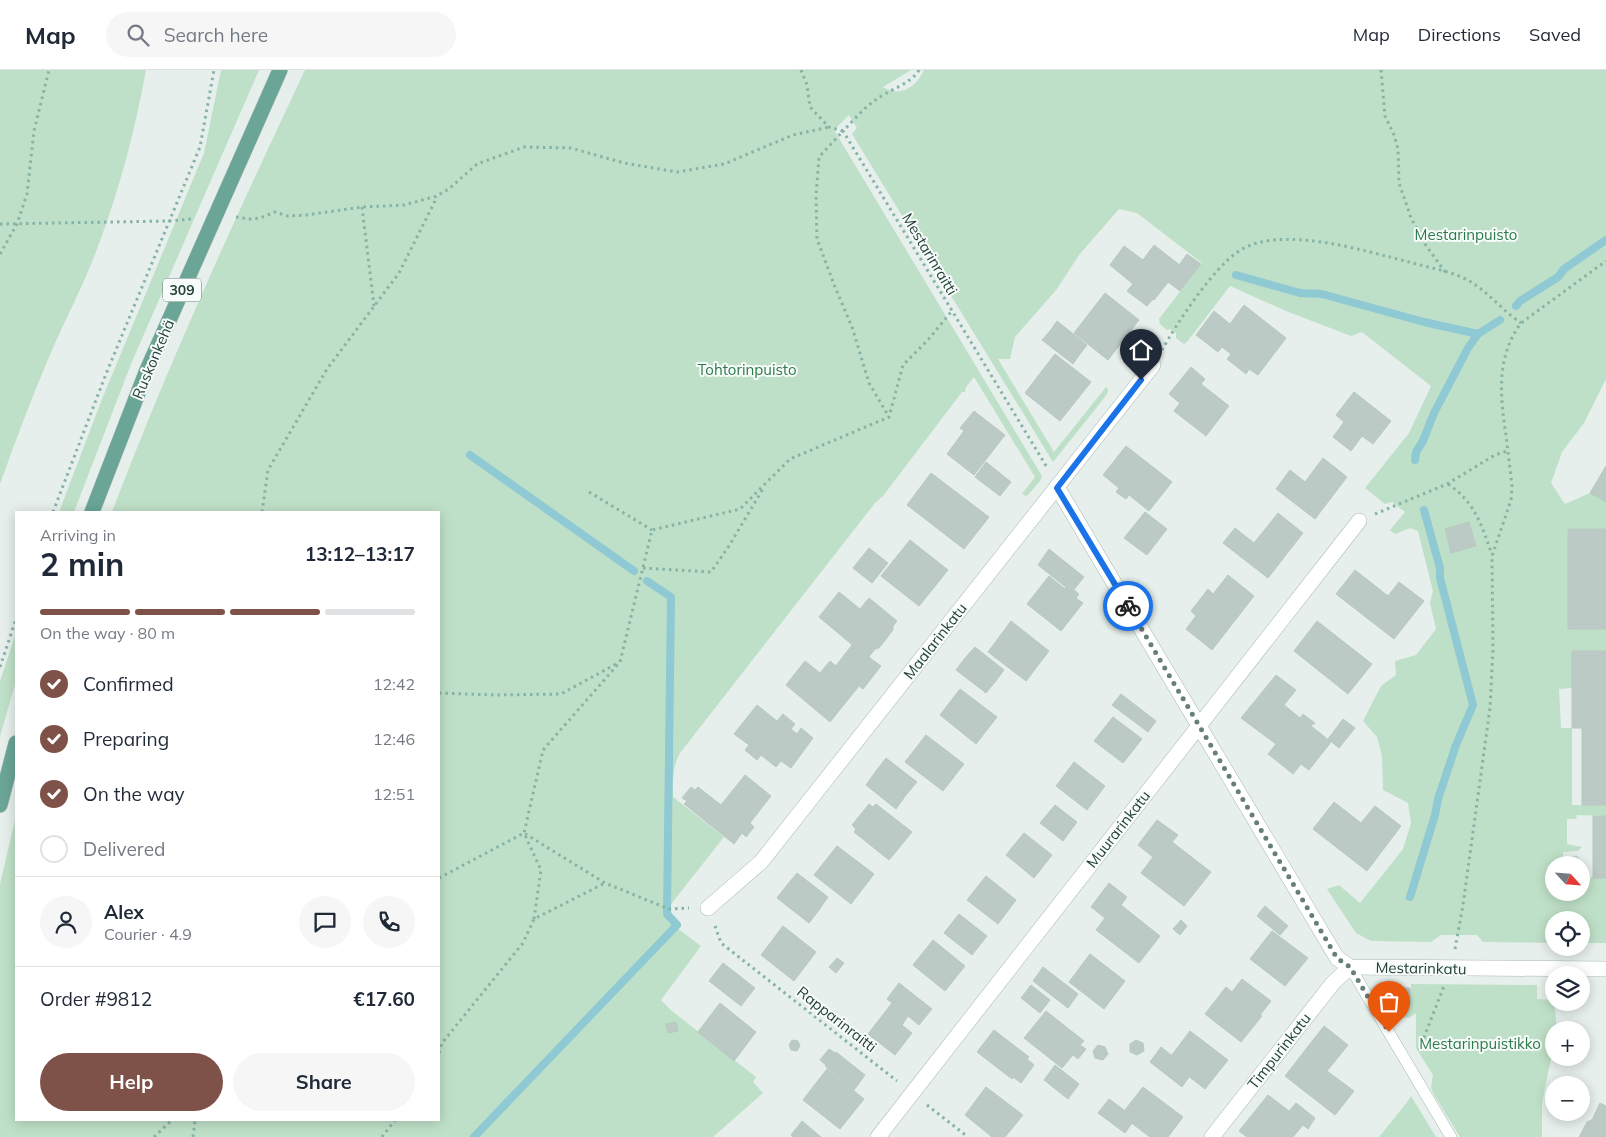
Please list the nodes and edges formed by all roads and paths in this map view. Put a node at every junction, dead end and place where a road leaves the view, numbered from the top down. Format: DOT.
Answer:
graph roads {
  1 [pos="49,70"];
  2 [pos="214,70"];
  3 [pos="280,70"];
  4 [pos="800,70"];
  5 [pos="919,70"];
  6 [pos="1381,70"];
  7 [pos="829,127"];
  8 [pos="843,131"];
  9 [pos="437,196"];
  10 [pos="362,207"];
  11 [pos="214,217"];
  12 [pos="168,221"];
  13 [pos="0,224"];
  14 [pos="17,224"];
  15 [pos="0,254"];
  16 [pos="1606,261"];
  17 [pos="1445,272"];
  18 [pos="374,306"];
  19 [pos="952,312"];
  20 [pos="1520,323"];
  21 [pos="1153,365"];
  22 [pos="889,417"];
  23 [pos="1507,451"];
  24 [pos="1050,472"];
  25 [pos="767,482"];
  26 [pos="1447,484"];
  27 [pos="1057,488"];
  28 [pos="589,492"];
  29 [pos="53,511"];
  30 [pos="92,511"];
  31 [pos="262,511"];
  32 [pos="1359,521"];
  33 [pos="652,530"];
  34 [pos="1492,556"];
  35 [pos="643,568"];
  36 [pos="15,622"];
  37 [pos="620,662"];
  38 [pos="0,667"];
  39 [pos="440,692"];
  40 [pos="1199,725"];
  41 [pos="15,747"];
  42 [pos="0,805"];
  43 [pos="524,833"];
  44 [pos="440,877"];
  45 [pos="605,883"];
  46 [pos="708,908"];
  47 [pos="670,909"];
  48 [pos="534,919"];
  49 [pos="1350,967"];
  50 [pos="1451,969"];
  51 [pos="1606,969"];
  52 [pos="440,1050"];
  53 [pos="1411,1070"];
  54 [pos="912,1093"];
  55 [pos="171,1121"];
  56 [pos="195,1121"];
  57 [pos="394,1121"];
  58 [pos="154,1137"];
  59 [pos="193,1137"];
  60 [pos="382,1137"];
  61 [pos="878,1137"];
  62 [pos="968,1137"];
  63 [pos="1212,1137"];
  64 [pos="1451,1137"];
  1 -- 14 [label="path"];
  2 -- 12 [label="path"];
  3 -- 11 [label="main road, Ruskonkehä / 309"];
  4 -- 7 [label="path"];
  5 -- 8 [label="path"];
  6 -- 17 [label="path"];
  7 -- 8 [label="path"];
  7 -- 9 [label="path"];
  8 -- 19 [label="path, Mestarinraitti"];
  8 -- 22 [label="path"];
  9 -- 10 [label="path"];
  9 -- 18 [label="path"];
  10 -- 11 [label="path"];
  10 -- 18 [label="path"];
  11 -- 12 [label="path"];
  11 -- 30 [label="main road, Ruskonkehä / 309"];
  12 -- 14 [label="path"];
  12 -- 29 [label="path"];
  13 -- 14 [label="path"];
  14 -- 15 [label="path"];
  16 -- 20 [label="path"];
  17 -- 20 [label="path"];
  17 -- 21 [label="path"];
  18 -- 31 [label="path"];
  19 -- 22 [label="path"];
  19 -- 24 [label="path, Mestarinraitti"];
  20 -- 23 [label="path"];
  21 -- 27 [label="street, Maalarinkatu"];
  22 -- 25 [label="path"];
  23 -- 26 [label="path"];
  23 -- 34 [label="path"];
  25 -- 33 [label="path"];
  25 -- 35 [label="path"];
  26 -- 32 [label="path"];
  26 -- 34 [label="path"];
  27 -- 40 [label="street"];
  27 -- 46 [label="street, Maalarinkatu"];
  28 -- 33 [label="path"];
  32 -- 40 [label="street, Muurarinkatu"];
  33 -- 35 [label="path"];
  34 -- 50 [label="path"];
  35 -- 37 [label="path"];
  36 -- 38 [label="path"];
  37 -- 39 [label="path"];
  37 -- 43 [label="path"];
  40 -- 49 [label="street"];
  40 -- 54 [label="street, Muurarinkatu"];
  41 -- 42 [label="main road"];
  43 -- 44 [label="path"];
  43 -- 45 [label="path"];
  43 -- 48 [label="path"];
  45 -- 47 [label="path"];
  45 -- 48 [label="path"];
  46 -- 54 [label="path, Rapparinraitti"];
  48 -- 52 [label="path"];
  49 -- 50 [label="street, Mestarinkatu"];
  49 -- 53 [label="lane"];
  49 -- 63 [label="street, Timpurinkatu"];
  50 -- 51 [label="street, Mestarinkatu"];
  50 -- 53 [label="path"];
  53 -- 64 [label="lane"];
  54 -- 61 [label="street, Muurarinkatu"];
  54 -- 62 [label="path, Rapparinraitti"];
  55 -- 58 [label="path"];
  56 -- 59 [label="path"];
  57 -- 60 [label="path"];
}
